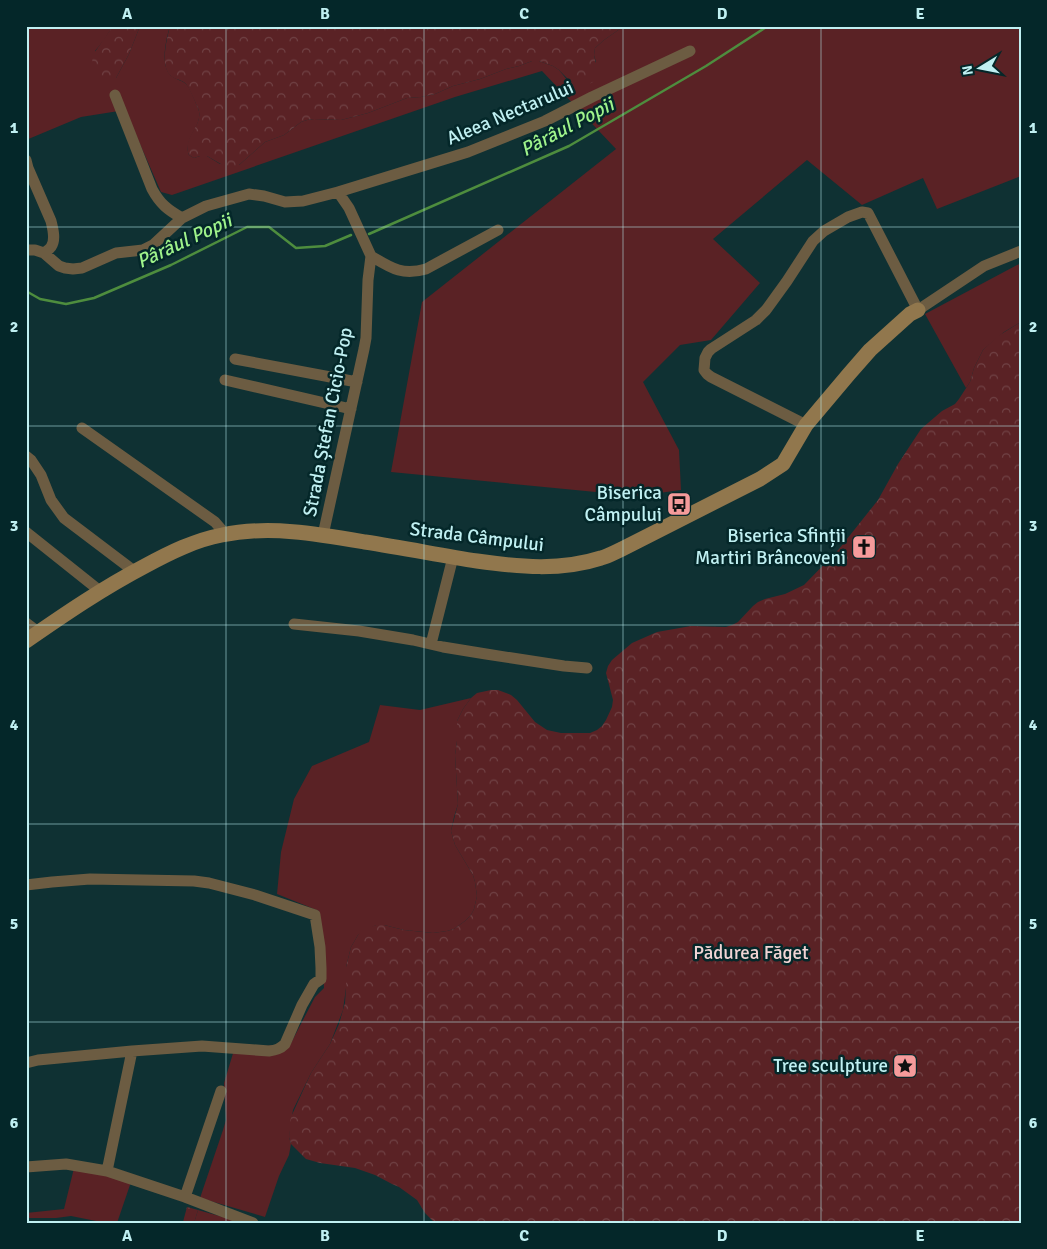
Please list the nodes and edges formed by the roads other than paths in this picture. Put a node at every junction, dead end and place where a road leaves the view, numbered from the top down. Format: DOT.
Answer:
graph roads {
  1 [pos="690,51"];
  2 [pos="115,95"];
  3 [pos="26,160"];
  4 [pos="338,192"];
  5 [pos="182,218"];
  6 [pos="498,230"];
  7 [pos="26,250"];
  8 [pos="1021,251"];
  9 [pos="44,254"];
  10 [pos="371,256"];
  11 [pos="918,310"];
  12 [pos="235,359"];
  13 [pos="225,380"];
  14 [pos="357,382"];
  15 [pos="351,409"];
  16 [pos="806,425"];
  17 [pos="82,428"];
  18 [pos="26,456"];
  19 [pos="26,532"];
  20 [pos="223,534"];
  21 [pos="323,534"];
  22 [pos="453,557"];
  23 [pos="134,571"];
  24 [pos="100,591"];
  25 [pos="294,624"];
  26 [pos="30,632"];
  27 [pos="431,644"];
  28 [pos="587,668"];
  29 [pos="26,885"];
  30 [pos="132,1050"];
  31 [pos="26,1063"];
  32 [pos="221,1091"];
  33 [pos="26,1167"];
  34 [pos="107,1171"];
  35 [pos="184,1197"];
  36 [pos="253,1223"];
  1 -- 4 [label="street, Aleea Nectarului"];
  2 -- 5 [label="street"];
  3 -- 9 [label="street"];
  4 -- 5 [label="street, Aleea Nectarului"];
  4 -- 10 [label="street"];
  5 -- 9 [label="street, Aleea Nectarului"];
  6 -- 10 [label="street"];
  7 -- 9 [label="street, Aleea Nectarului"];
  8 -- 11 [label="street, Strada Câmpului"];
  10 -- 14 [label="street, Strada Ștefan Cicio-Pop"];
  11 -- 16 [label="street, Strada Câmpului"];
  11 -- 16 [label="street"];
  12 -- 14 [label="street"];
  13 -- 15 [label="street"];
  14 -- 15 [label="street, Strada Ștefan Cicio-Pop"];
  15 -- 21 [label="street, Strada Ștefan Cicio-Pop"];
  16 -- 22 [label="street, Strada Câmpului"];
  17 -- 20 [label="street"];
  18 -- 23 [label="street"];
  19 -- 24 [label="street"];
  20 -- 21 [label="street, Strada Câmpului"];
  20 -- 23 [label="street, Strada Câmpului"];
  21 -- 22 [label="street, Strada Câmpului"];
  22 -- 27 [label="street"];
  23 -- 24 [label="street, Strada Câmpului"];
  24 -- 26 [label="street, Strada Câmpului"];
  25 -- 27 [label="street"];
  27 -- 28 [label="street"];
  29 -- 30 [label="street"];
  30 -- 31 [label="street"];
  30 -- 34 [label="street"];
  32 -- 35 [label="street"];
  33 -- 34 [label="street"];
  34 -- 35 [label="street"];
  35 -- 36 [label="street"];
}
